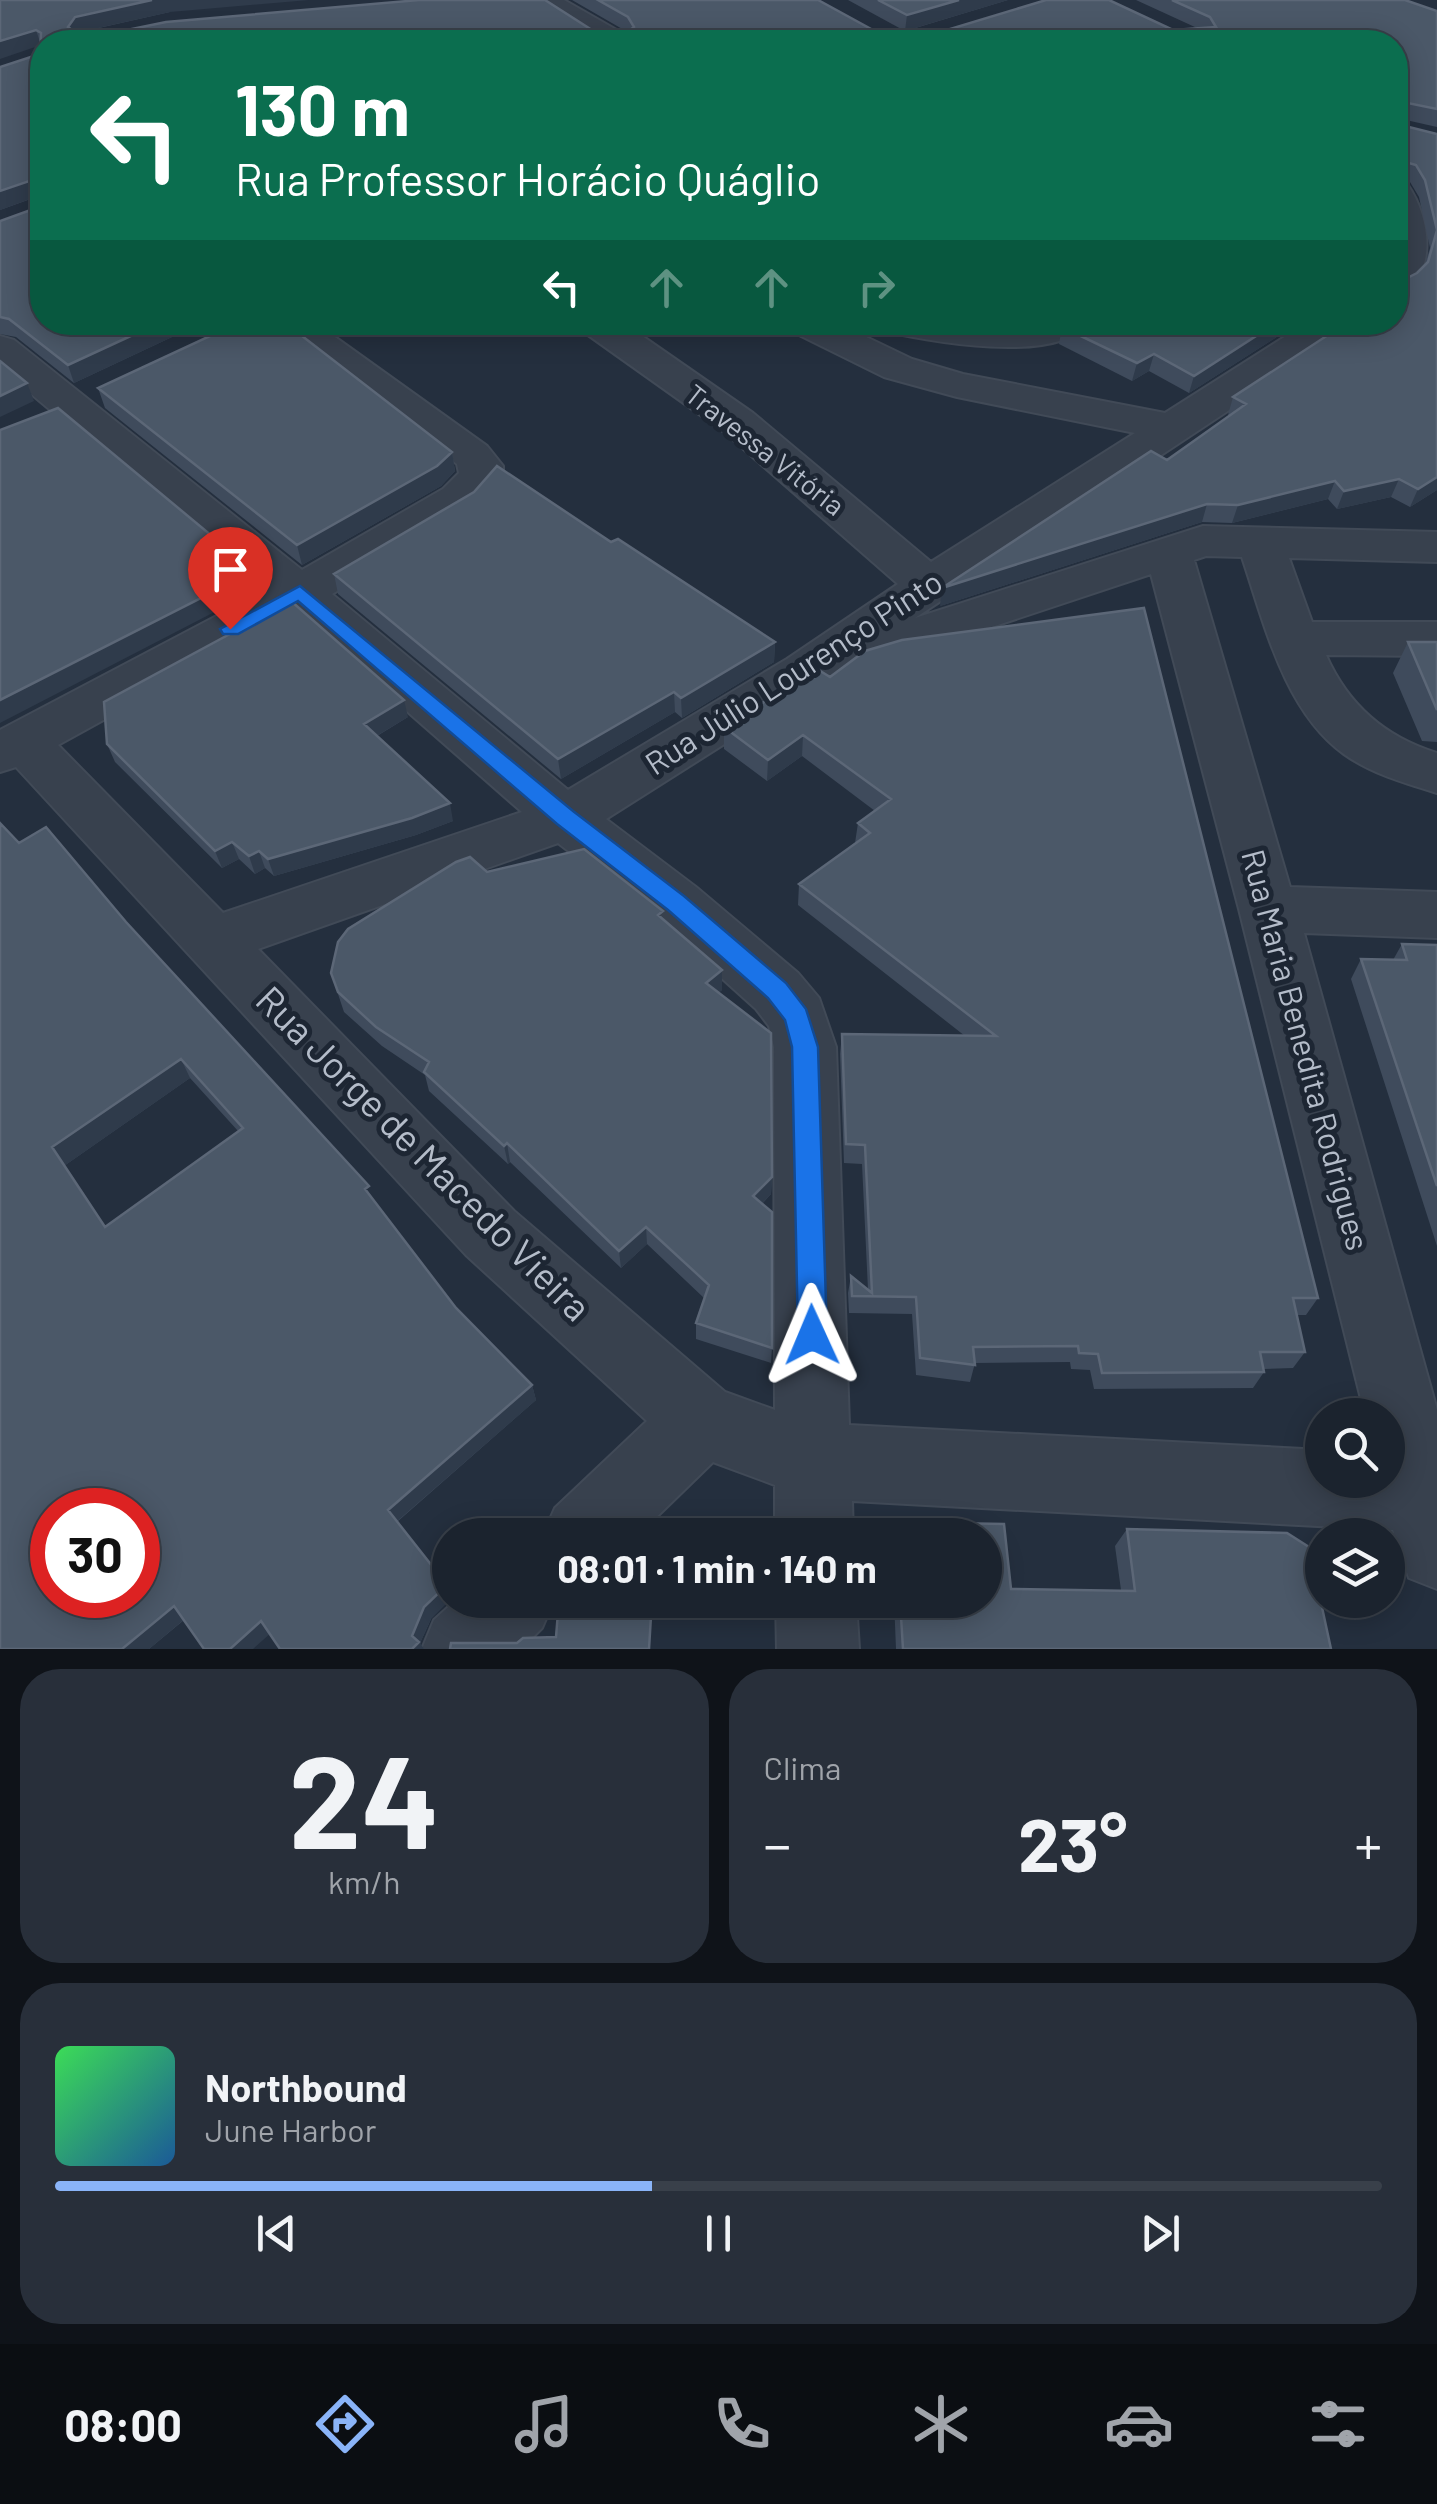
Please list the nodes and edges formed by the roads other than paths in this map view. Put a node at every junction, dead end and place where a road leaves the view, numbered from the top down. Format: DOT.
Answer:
graph roads {
  1 [pos="506,0"];
  2 [pos="544,1"];
  3 [pos="595,30"];
  4 [pos="1408,219"];
  5 [pos="1408,275"];
  6 [pos="306,335"];
  7 [pos="614,335"];
  8 [pos="830,335"];
  9 [pos="1316,335"];
  10 [pos="0,348"];
  11 [pos="1175,428"];
  12 [pos="1260,542"];
  13 [pos="1437,548"];
  14 [pos="1168,551"];
  15 [pos="930,585"];
  16 [pos="300,592"];
  17 [pos="1298,638"];
  18 [pos="1437,639"];
  19 [pos="804,671"];
  20 [pos="12,747"];
  21 [pos="1437,773"];
  22 [pos="565,818"];
  23 [pos="1268,908"];
  24 [pos="1437,915"];
  25 [pos="211,941"];
  26 [pos="702,1421"];
  27 [pos="812,1461"];
  28 [pos="600,1518"];
  29 [pos="814,1518"];
  30 [pos="1429,1522"];
  31 [pos="495,1618"];
  32 [pos="817,1618"];
  33 [pos="462,1649"];
  34 [pos="818,1649"];
  1 -- 2 [label="street"];
  2 -- 3 [label="street"];
  4 -- 5 [label="street"];
  6 -- 16 [label="street"];
  7 -- 15 [label="street, Travessa Vitória"];
  8 -- 11 [label="street"];
  9 -- 11 [label="street, Rua Júlio Lourenço Pinto"];
  10 -- 16 [label="street"];
  11 -- 15 [label="street, Rua Júlio Lourenço Pinto"];
  12 -- 13 [label="street"];
  12 -- 14 [label="street"];
  12 -- 17 [label="street"];
  14 -- 19 [label="street"];
  14 -- 23 [label="street, Rua Maria Benedita Rodrigues"];
  15 -- 19 [label="street, Rua Júlio Lourenço Pinto"];
  16 -- 20 [label="street"];
  16 -- 22 [label="street"];
  17 -- 18 [label="street"];
  17 -- 21 [label="street"];
  19 -- 22 [label="street, Rua Júlio Lourenço Pinto"];
  20 -- 25 [label="street, Rua Jorge de Macedo Vieira"];
  22 -- 25 [label="street, Rua Júlio Lourenço Pinto"];
  22 -- 27 [label="street"];
  23 -- 24 [label="street"];
  23 -- 30 [label="street, Rua Maria Benedita Rodrigues"];
  25 -- 26 [label="street, Rua Jorge de Macedo Vieira"];
  26 -- 27 [label="street, Rua Jorge de Macedo Vieira"];
  26 -- 28 [label="street"];
  27 -- 29 [label="street"];
  27 -- 30 [label="street, Rua Jorge de Macedo Vieira"];
  31 -- 33 [label="street"];
  32 -- 34 [label="street"];
}
